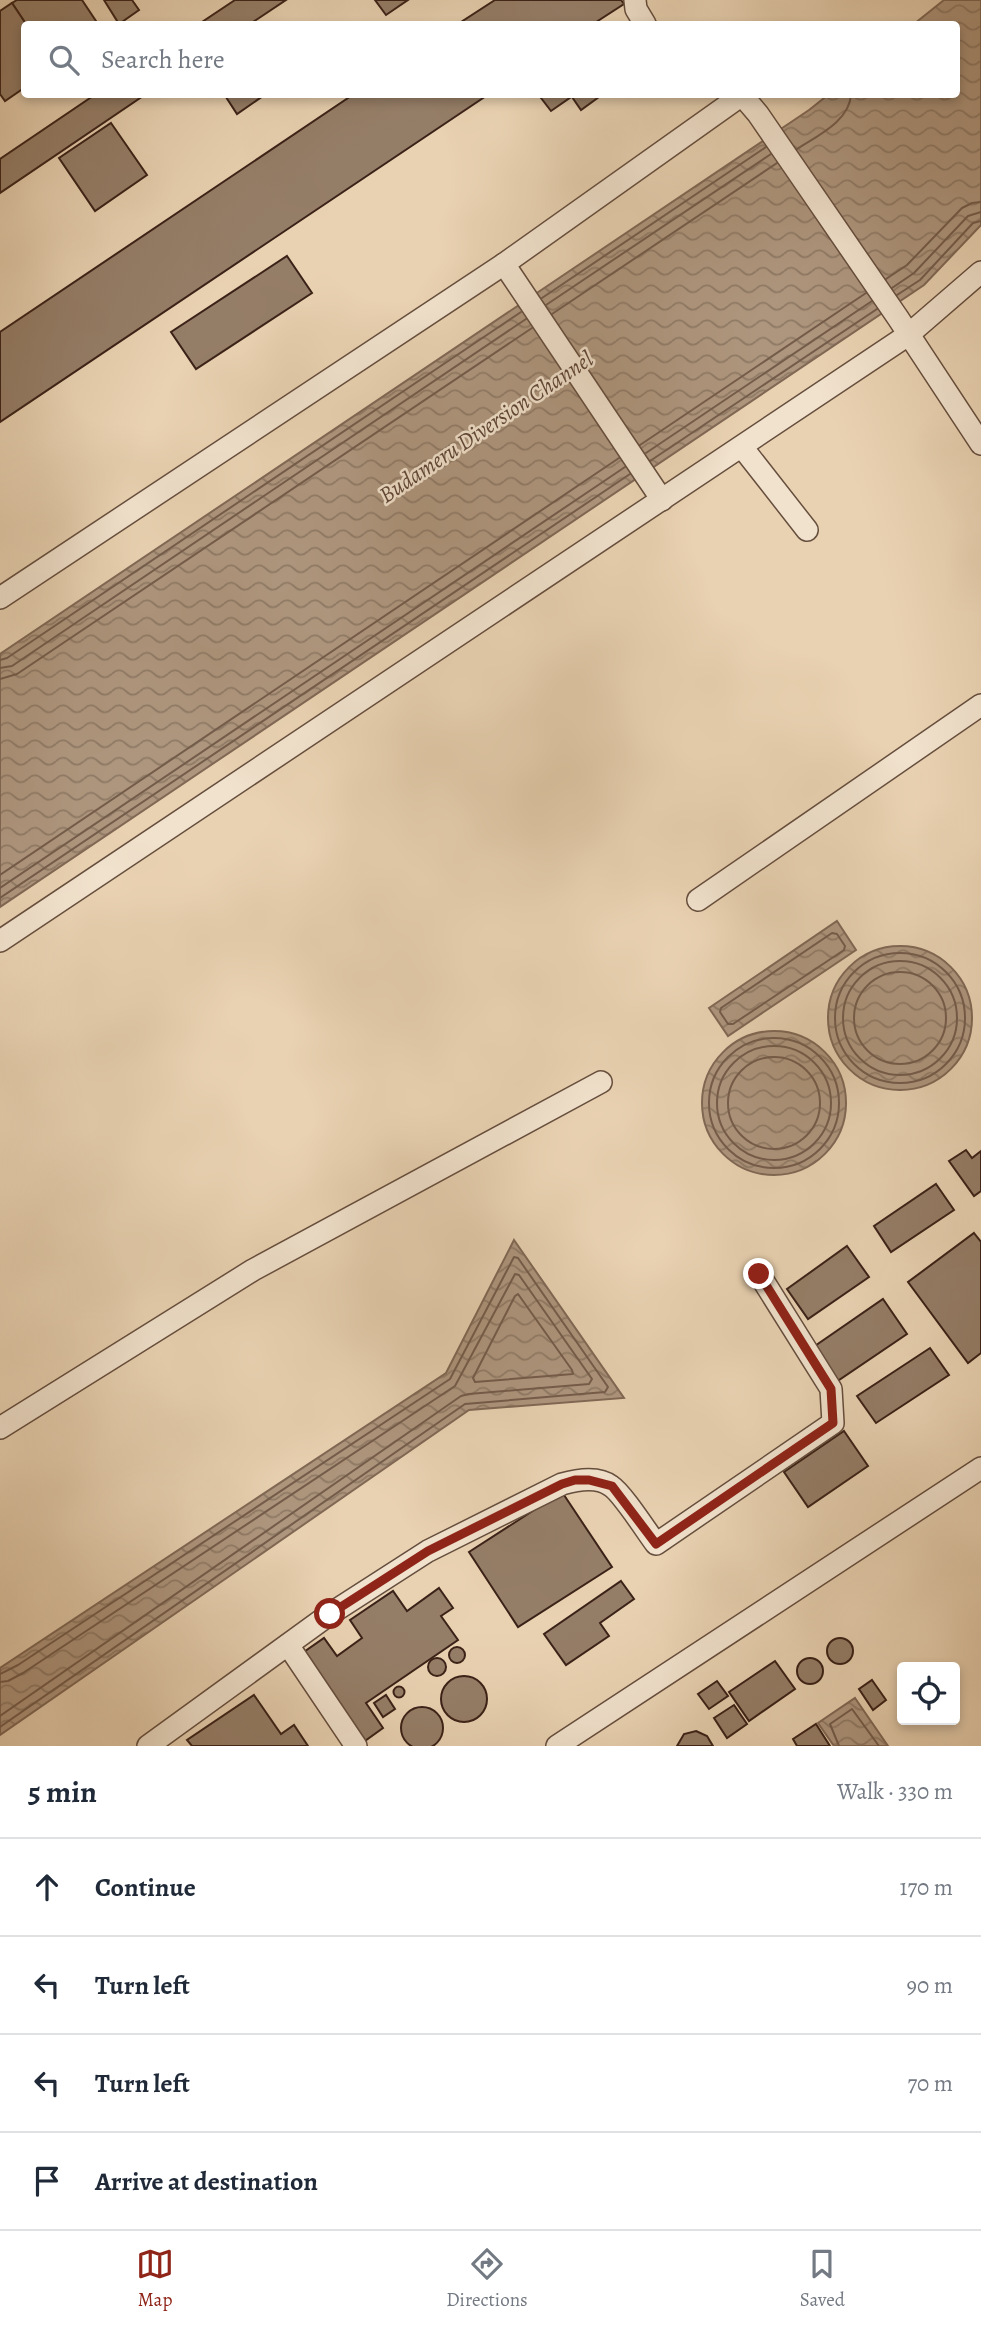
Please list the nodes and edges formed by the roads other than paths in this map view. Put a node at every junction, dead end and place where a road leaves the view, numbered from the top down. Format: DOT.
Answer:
graph roads {
  1 [pos="635,0"];
  2 [pos="643,21"];
  3 [pos="738,98"];
  4 [pos="745,98"];
  5 [pos="504,264"];
  6 [pos="981,272"];
  7 [pos="903,326"];
  8 [pos="981,444"];
  9 [pos="742,447"];
  10 [pos="659,495"];
  11 [pos="807,530"];
  12 [pos="0,598"];
  13 [pos="981,705"];
  14 [pos="698,900"];
  15 [pos="0,941"];
  16 [pos="601,1082"];
  17 [pos="759,1274"];
  18 [pos="0,1428"];
  19 [pos="978,1477"];
  20 [pos="288,1645"];
  21 [pos="148,1746"];
  22 [pos="356,1746"];
  23 [pos="557,1746"];
  1 -- 2 [label="lane"];
  3 -- 5 [label="lane"];
  4 -- 7 [label="lane"];
  5 -- 10 [label="lane"];
  5 -- 12 [label="lane"];
  6 -- 7 [label="lane"];
  7 -- 8 [label="lane"];
  7 -- 9 [label="lane"];
  9 -- 10 [label="lane"];
  9 -- 11 [label="lane"];
  10 -- 15 [label="lane"];
  13 -- 14 [label="lane"];
  16 -- 18 [label="lane"];
  17 -- 20 [label="lane"];
  19 -- 23 [label="lane"];
  20 -- 21 [label="lane"];
  20 -- 22 [label="lane"];
}
